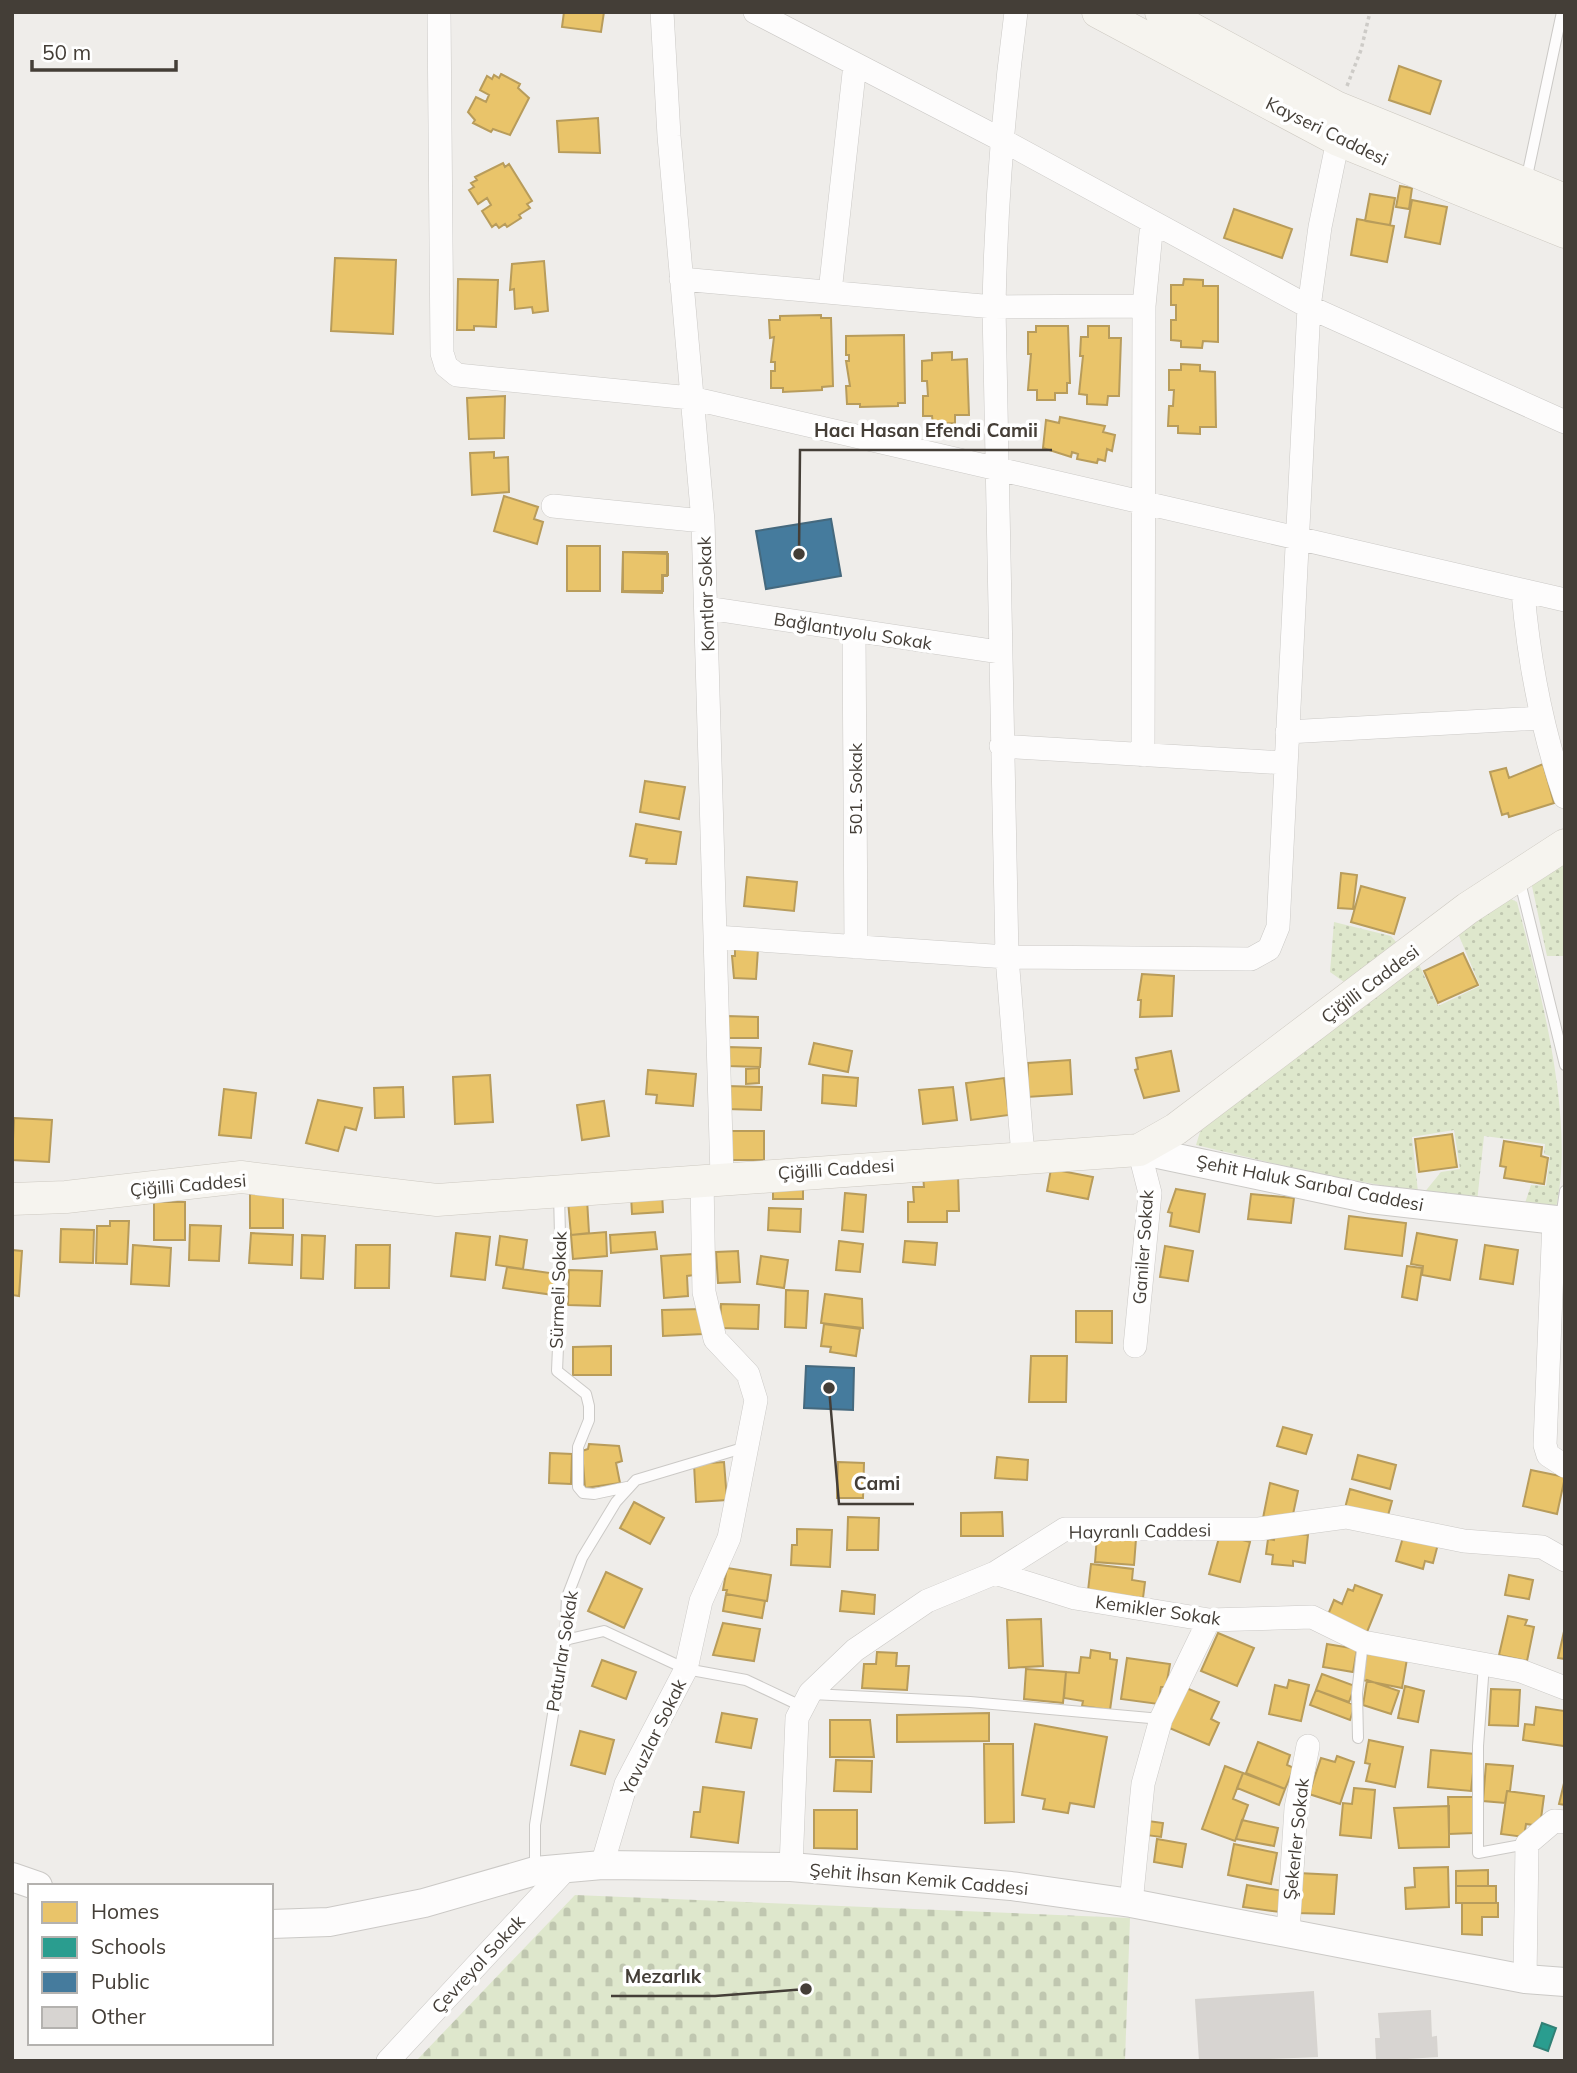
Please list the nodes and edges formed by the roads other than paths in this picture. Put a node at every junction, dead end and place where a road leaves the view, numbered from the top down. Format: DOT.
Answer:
graph roads {
  1 [pos="439,12"];
  2 [pos="662,12"];
  3 [pos="755,12"];
  4 [pos="1016,12"];
  5 [pos="1098,12"];
  6 [pos="1562,12"];
  7 [pos="1176,16"];
  8 [pos="855,64"];
  9 [pos="1002,140"];
  10 [pos="1338,140"];
  11 [pos="1526,184"];
  12 [pos="1565,200"];
  13 [pos="1152,222"];
  14 [pos="1565,232"];
  15 [pos="681,279"];
  16 [pos="830,292"];
  17 [pos="1144,306"];
  18 [pos="994,307"];
  19 [pos="1309,307"];
  20 [pos="691,398"];
  21 [pos="1565,422"];
  22 [pos="998,469"];
  23 [pos="1142,503"];
  24 [pos="553,506"];
  25 [pos="703,520"];
  26 [pos="1296,540"];
  27 [pos="1523,592"];
  28 [pos="1565,600"];
  29 [pos="707,608"];
  30 [pos="854,632"];
  31 [pos="999,652"];
  32 [pos="1541,718"];
  33 [pos="1287,732"];
  34 [pos="1001,746"];
  35 [pos="1143,755"];
  36 [pos="1285,763"];
  37 [pos="1565,797"];
  38 [pos="1565,845"];
  39 [pos="1518,874"];
  40 [pos="716,937"];
  41 [pos="856,947"];
  42 [pos="1007,957"];
  43 [pos="1565,1065"];
  44 [pos="1139,1150"];
  45 [pos="1023,1156"];
  46 [pos="712,1178"];
  47 [pos="559,1191"];
  48 [pos="1565,1191"];
  49 [pos="12,1199"];
  50 [pos="1560,1221"];
  51 [pos="1135,1346"];
  52 [pos="746,1447"];
  53 [pos="1565,1466"];
  54 [pos="627,1487"];
  55 [pos="1565,1560"];
  56 [pos="995,1573"];
  57 [pos="1209,1620"];
  58 [pos="565,1640"];
  59 [pos="1363,1642"];
  60 [pos="1484,1664"];
  61 [pos="686,1670"];
  62 [pos="1565,1688"];
  63 [pos="805,1700"];
  64 [pos="1161,1719"];
  65 [pos="1358,1738"];
  66 [pos="1308,1746"];
  67 [pos="1565,1822"];
  68 [pos="1527,1844"];
  69 [pos="602,1865"];
  70 [pos="791,1867"];
  71 [pos="568,1868"];
  72 [pos="535,1871"];
  73 [pos="12,1877"];
  74 [pos="32,1884"];
  75 [pos="1131,1903"];
  76 [pos="273,1924"];
  77 [pos="1288,1933"];
  78 [pos="1525,1979"];
  79 [pos="1565,1982"];
  80 [pos="388,2061"];
  1 -- 20 [label="street"];
  2 -- 15 [label="street, Kontlar Sokak"];
  3 -- 8 [label="street"];
  4 -- 9 [label="street"];
  5 -- 10 [label="main road, Kayseri Caddesi"];
  6 -- 11 [label="lane"];
  7 -- 11 [label="main road, Kayseri Caddesi"];
  8 -- 9 [label="street"];
  8 -- 16 [label="street"];
  9 -- 13 [label="street"];
  9 -- 18 [label="street"];
  10 -- 14 [label="main road, Kayseri Caddesi"];
  10 -- 19 [label="street"];
  11 -- 12 [label="main road, Kayseri Caddesi"];
  13 -- 17 [label="street"];
  13 -- 19 [label="street"];
  15 -- 16 [label="street"];
  15 -- 20 [label="street, Kontlar Sokak"];
  16 -- 18 [label="street"];
  17 -- 18 [label="street"];
  17 -- 23 [label="street"];
  18 -- 22 [label="street"];
  19 -- 21 [label="street"];
  19 -- 26 [label="street"];
  20 -- 22 [label="street"];
  20 -- 25 [label="street, Kontlar Sokak"];
  22 -- 23 [label="street"];
  22 -- 31 [label="street"];
  23 -- 26 [label="street"];
  23 -- 35 [label="street"];
  24 -- 25 [label="street"];
  25 -- 29 [label="street, Kontlar Sokak"];
  26 -- 27 [label="street"];
  26 -- 33 [label="street"];
  27 -- 28 [label="street"];
  27 -- 32 [label="street"];
  29 -- 30 [label="street, Bağlantıyolu Sokak"];
  29 -- 40 [label="street, Kontlar Sokak"];
  30 -- 31 [label="street, Bağlantıyolu Sokak"];
  30 -- 41 [label="street, 501. Sokak"];
  31 -- 34 [label="street"];
  32 -- 33 [label="street"];
  32 -- 37 [label="street"];
  33 -- 36 [label="street"];
  34 -- 35 [label="street"];
  34 -- 42 [label="street"];
  35 -- 36 [label="street"];
  36 -- 42 [label="street"];
  38 -- 39 [label="main road, Çiğilli Caddesi"];
  39 -- 43 [label="lane"];
  39 -- 44 [label="main road, Çiğilli Caddesi"];
  40 -- 41 [label="street"];
  40 -- 46 [label="street, Kontlar Sokak"];
  41 -- 42 [label="street"];
  42 -- 45 [label="street"];
  44 -- 45 [label="main road, Çiğilli Caddesi"];
  44 -- 50 [label="street, Şehit Haluk Sarıbal Caddesi"];
  44 -- 51 [label="street, Ganiler Sokak"];
  45 -- 46 [label="main road, Çiğilli Caddesi"];
  46 -- 47 [label="main road, Çiğilli Caddesi"];
  46 -- 52 [label="street, Yavuzlar Sokak"];
  47 -- 49 [label="main road, Çiğilli Caddesi"];
  47 -- 54 [label="lane, Sürmeli Sokak"];
  48 -- 50 [label="lane"];
  50 -- 53 [label="street"];
  52 -- 54 [label="lane"];
  52 -- 61 [label="street, Yavuzlar Sokak"];
  54 -- 58 [label="lane, Paturlar Sokak"];
  55 -- 56 [label="street, Hayranlı Caddesi"];
  56 -- 57 [label="street, Kemikler Sokak"];
  56 -- 63 [label="street, Hayranlı Caddesi"];
  57 -- 59 [label="street, Kemikler Sokak"];
  57 -- 64 [label="street"];
  58 -- 61 [label="lane"];
  58 -- 72 [label="lane, Paturlar Sokak"];
  59 -- 60 [label="street, Kemikler Sokak"];
  59 -- 65 [label="lane"];
  60 -- 62 [label="street, Kemikler Sokak"];
  60 -- 68 [label="lane"];
  61 -- 63 [label="lane"];
  61 -- 69 [label="street, Yavuzlar Sokak"];
  63 -- 64 [label="lane"];
  63 -- 70 [label="street"];
  64 -- 75 [label="street"];
  66 -- 77 [label="street, Şekerler Sokak"];
  67 -- 68 [label="street"];
  68 -- 78 [label="street"];
  69 -- 70 [label="street, Şehit İhsan Kemik Caddesi"];
  69 -- 71 [label="street, Şehit İhsan Kemik Caddesi"];
  70 -- 75 [label="street, Şehit İhsan Kemik Caddesi"];
  71 -- 72 [label="street, Şehit İhsan Kemik Caddesi"];
  71 -- 80 [label="street, Çevreyol Sokak"];
  72 -- 76 [label="street, Şehit İhsan Kemik Caddesi"];
  73 -- 74 [label="street"];
  75 -- 77 [label="street, Şehit İhsan Kemik Caddesi"];
  77 -- 78 [label="street, Şehit İhsan Kemik Caddesi"];
  78 -- 79 [label="street, Şehit İhsan Kemik Caddesi"];
}
